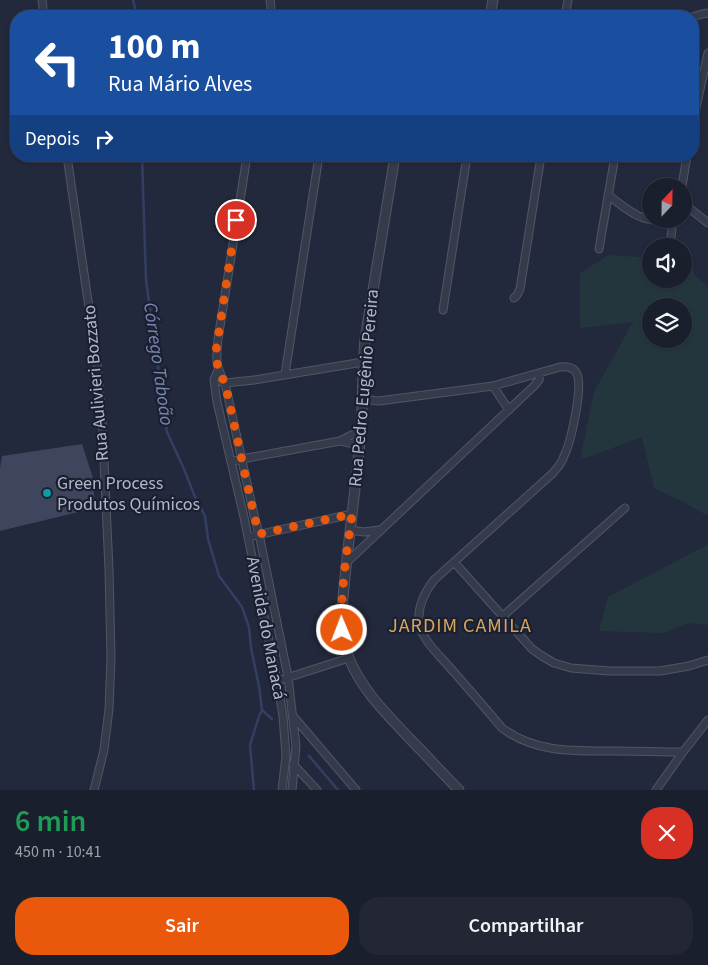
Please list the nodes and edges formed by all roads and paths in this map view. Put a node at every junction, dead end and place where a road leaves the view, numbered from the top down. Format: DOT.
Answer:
graph roads {
  1 [pos="708,53"];
  2 [pos="699,94"];
  3 [pos="68,162"];
  4 [pos="246,162"];
  5 [pos="318,162"];
  6 [pos="394,162"];
  7 [pos="466,162"];
  8 [pos="540,162"];
  9 [pos="614,162"];
  10 [pos="686,162"];
  11 [pos="683,178"];
  12 [pos="608,195"];
  13 [pos="692,210"];
  14 [pos="642,217"];
  15 [pos="708,223"];
  16 [pos="599,249"];
  17 [pos="514,298"];
  18 [pos="443,310"];
  19 [pos="363,362"];
  20 [pos="218,370"];
  21 [pos="540,373"];
  22 [pos="285,374"];
  23 [pos="214,380"];
  24 [pos="225,383"];
  25 [pos="493,386"];
  26 [pos="363,399"];
  27 [pos="379,402"];
  28 [pos="509,410"];
  29 [pos="362,411"];
  30 [pos="361,430"];
  31 [pos="340,441"];
  32 [pos="359,445"];
  33 [pos="242,460"];
  34 [pos="231,461"];
  35 [pos="625,508"];
  36 [pos="352,514"];
  37 [pos="350,530"];
  38 [pos="380,530"];
  39 [pos="259,534"];
  40 [pos="248,537"];
  41 [pos="346,562"];
  42 [pos="454,562"];
  43 [pos="503,616"];
  44 [pos="349,658"];
  45 [pos="708,660"];
  46 [pos="288,677"];
  47 [pos="277,681"];
  48 [pos="293,716"];
  49 [pos="708,720"];
  50 [pos="295,732"];
  51 [pos="311,737"];
  52 [pos="285,740"];
  53 [pos="683,752"];
  54 [pos="286,756"];
  55 [pos="295,766"];
  56 [pos="94,790"];
  57 [pos="282,790"];
  58 [pos="292,790"];
  59 [pos="316,790"];
  60 [pos="356,790"];
  61 [pos="459,790"];
  62 [pos="656,790"];
  1 -- 2 [label="street"];
  3 -- 56 [label="street, Rua Aulivieri Bozzato"];
  4 -- 20 [label="street"];
  5 -- 22 [label="street"];
  6 -- 19 [label="street, Rua Pedro Eugênio Pereira"];
  7 -- 18 [label="street"];
  8 -- 17 [label="street"];
  9 -- 12 [label="street"];
  10 -- 11 [label="street"];
  12 -- 14 [label="street"];
  12 -- 16 [label="street"];
  13 -- 15 [label="street"];
  19 -- 22 [label="street"];
  19 -- 26 [label="street, Rua Pedro Eugênio Pereira"];
  20 -- 23 [label="street"];
  20 -- 24 [label="street, Avenida do Manacá"];
  21 -- 25 [label="street"];
  21 -- 28 [label="street"];
  21 -- 42 [label="street"];
  22 -- 24 [label="street"];
  23 -- 24 [label="street"];
  23 -- 34 [label="street, Avenida do Manacá"];
  24 -- 33 [label="street, Avenida do Manacá"];
  25 -- 27 [label="street"];
  25 -- 28 [label="street"];
  26 -- 27 [label="street"];
  26 -- 29 [label="street, Rua Pedro Eugênio Pereira"];
  27 -- 29 [label="street"];
  28 -- 38 [label="street"];
  29 -- 30 [label="street, Rua Pedro Eugênio Pereira"];
  30 -- 31 [label="street"];
  30 -- 32 [label="street, Rua Pedro Eugênio Pereira"];
  31 -- 32 [label="street"];
  31 -- 33 [label="street"];
  32 -- 36 [label="street, Rua Pedro Eugênio Pereira"];
  33 -- 34 [label="street"];
  33 -- 39 [label="street, Avenida do Manacá"];
  34 -- 40 [label="street, Avenida do Manacá"];
  35 -- 43 [label="street"];
  36 -- 37 [label="street, Rua Pedro Eugênio Pereira"];
  36 -- 39 [label="street"];
  37 -- 38 [label="street"];
  37 -- 41 [label="street, Rua Pedro Eugênio Pereira"];
  38 -- 41 [label="street"];
  39 -- 40 [label="street"];
  39 -- 46 [label="street, Avenida do Manacá"];
  40 -- 47 [label="street, Avenida do Manacá"];
  41 -- 44 [label="street, Rua Pedro Eugênio Pereira"];
  42 -- 43 [label="street"];
  42 -- 53 [label="street"];
  43 -- 45 [label="street"];
  44 -- 46 [label="street"];
  44 -- 61 [label="street, Rua Pedro Eugênio Pereira"];
  46 -- 47 [label="street"];
  46 -- 48 [label="street, Avenida do Manacá"];
  47 -- 52 [label="street, Avenida do Manacá"];
  48 -- 50 [label="street, Avenida do Manacá"];
  48 -- 51 [label="street"];
  49 -- 53 [label="street"];
  50 -- 51 [label="street"];
  50 -- 52 [label="street"];
  50 -- 55 [label="street, Avenida do Manacá"];
  51 -- 60 [label="street"];
  52 -- 54 [label="street, Avenida do Manacá"];
  53 -- 62 [label="street"];
  54 -- 55 [label="street"];
  54 -- 57 [label="street, Avenida do Manacá"];
  55 -- 58 [label="street, Avenida do Manacá"];
  55 -- 59 [label="street"];
}
